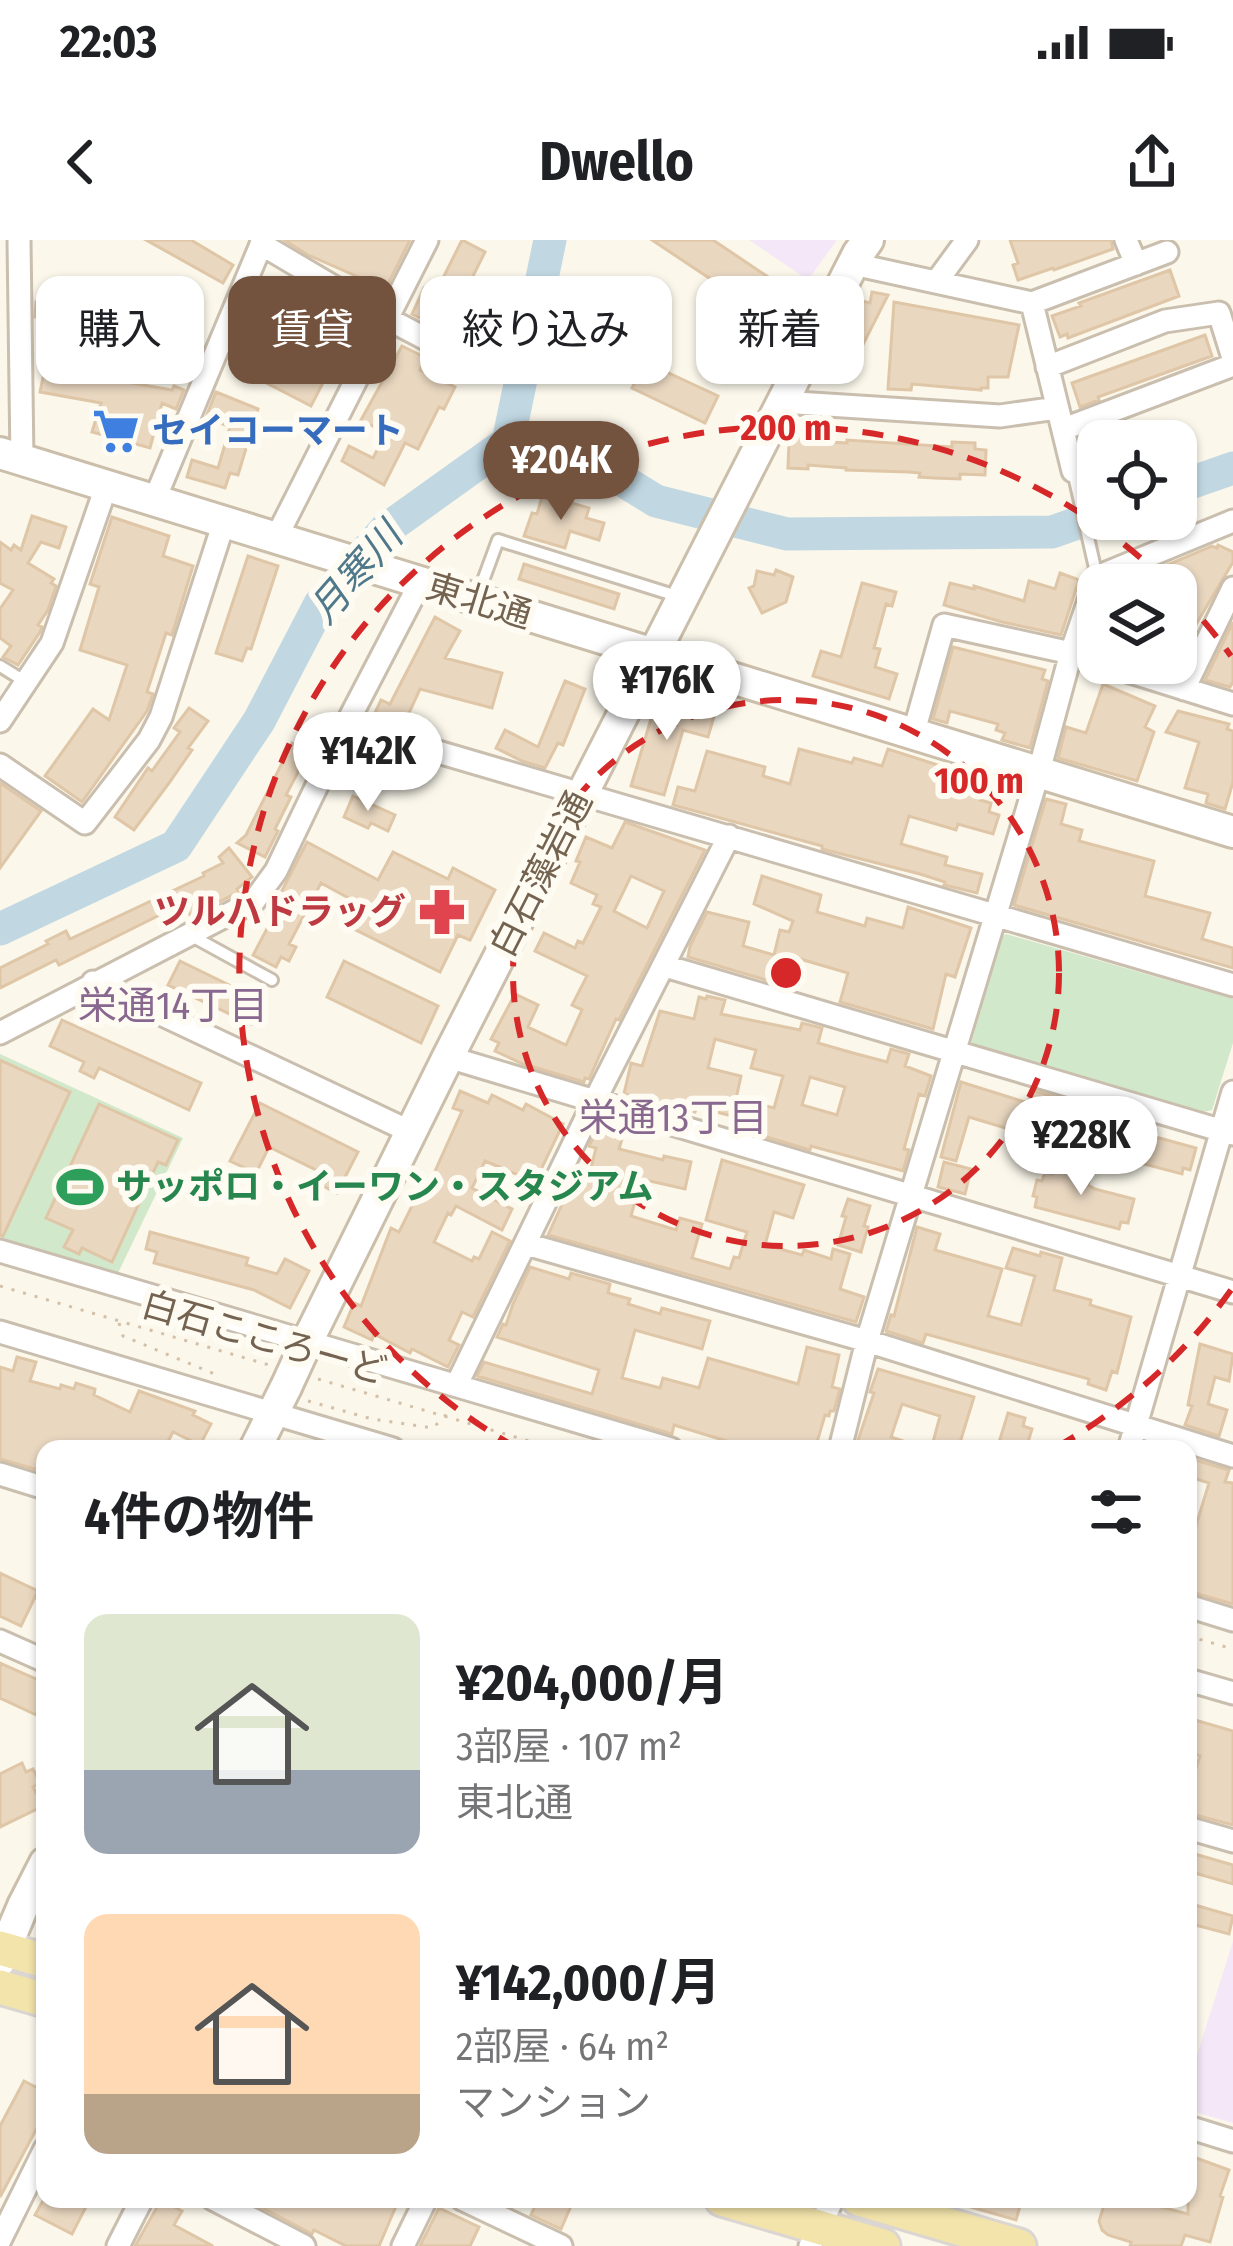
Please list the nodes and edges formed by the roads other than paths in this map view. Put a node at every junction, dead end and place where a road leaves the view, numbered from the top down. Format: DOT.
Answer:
graph roads {
  1 [pos="20,240"];
  2 [pos="427,240"];
  3 [pos="967,240"];
  4 [pos="1126,240"];
  5 [pos="256,243"];
  6 [pos="861,252"];
  7 [pos="1167,252"];
  8 [pos="1136,264"];
  9 [pos="313,276"];
  10 [pos="937,281"];
  11 [pos="396,303"];
  12 [pos="1031,303"];
  13 [pos="10,333"];
  14 [pos="1233,362"];
  15 [pos="1047,367"];
  16 [pos="355,384"];
  17 [pos="782,402"];
  18 [pos="1061,418"];
  19 [pos="8,461"];
  20 [pos="1075,480"];
  21 [pos="106,487"];
  22 [pos="154,501"];
  23 [pos="1233,521"];
  24 [pos="224,522"];
  25 [pos="276,538"];
  26 [pos="1094,564"];
  27 [pos="1129,564"];
  28 [pos="420,584"];
  29 [pos="1233,588"];
  30 [pos="683,598"];
  31 [pos="476,600"];
  32 [pos="1077,635"];
  33 [pos="1071,653"];
  34 [pos="654,655"];
  35 [pos="1077,655"];
  36 [pos="0,666"];
  37 [pos="26,682"];
  38 [pos="1168,684"];
  39 [pos="1184,689"];
  40 [pos="1233,704"];
  41 [pos="0,721"];
  42 [pos="346,725"];
  43 [pos="913,735"];
  44 [pos="0,764"];
  45 [pos="1039,772"];
  46 [pos="582,794"];
  47 [pos="1233,832"];
  48 [pos="729,836"];
  49 [pos="995,916"];
  50 [pos="188,934"];
  51 [pos="665,966"];
  52 [pos="272,980"];
  53 [pos="93,982"];
  54 [pos="1233,985"];
  55 [pos="0,1033"];
  56 [pos="954,1050"];
  57 [pos="448,1057"];
  58 [pos="1233,1092"];
  59 [pos="595,1102"];
  60 [pos="411,1132"];
  61 [pos="1227,1132"];
  62 [pos="912,1196"];
  63 [pos="526,1244"];
  64 [pos="0,1252"];
  65 [pos="1180,1275"];
  66 [pos="1233,1292"];
  67 [pos="0,1332"];
  68 [pos="867,1341"];
  69 [pos="290,1375"];
  70 [pos="457,1384"];
  71 [pos="1136,1424"];
  72 [pos="259,1440"];
  73 [pos="380,1440"];
  74 [pos="641,1440"];
  75 [pos="842,1440"];
  76 [pos="1132,1440"];
  77 [pos="1184,1440"];
  78 [pos="1197,1444"];
  79 [pos="1233,1456"];
  80 [pos="0,1474"];
  81 [pos="36,1485"];
  82 [pos="1197,1609"];
  83 [pos="1233,1620"];
  84 [pos="0,1641"];
  85 [pos="36,1657"];
  86 [pos="1197,1683"];
  87 [pos="1233,1693"];
  88 [pos="1197,1831"];
  89 [pos="1233,1841"];
  90 [pos="36,1880"];
  91 [pos="2,1953"];
  92 [pos="36,1959"];
  93 [pos="0,1987"];
  94 [pos="36,1997"];
  95 [pos="1197,2131"];
  96 [pos="1233,2141"];
  97 [pos="36,2167"];
  98 [pos="137,2208"];
  99 [pos="230,2208"];
  100 [pos="422,2208"];
  101 [pos="481,2208"];
  102 [pos="758,2208"];
  103 [pos="889,2208"];
  104 [pos="821,2224"];
  105 [pos="0,2240"];
  106 [pos="118,2246"];
  107 [pos="304,2246"];
  108 [pos="403,2246"];
  109 [pos="561,2246"];
  110 [pos="883,2246"];
  111 [pos="1018,2246"];
  1 -- 13 [label="street"];
  2 -- 11 [label="street"];
  3 -- 10 [label="street"];
  4 -- 8 [label="street"];
  5 -- 9 [label="street"];
  5 -- 22 [label="street"];
  6 -- 10 [label="street"];
  6 -- 17 [label="main road, 白石藻岩通"];
  7 -- 8 [label="street"];
  8 -- 12 [label="street"];
  10 -- 12 [label="street"];
  12 -- 15 [label="street"];
  13 -- 19 [label="street"];
  14 -- 15 [label="street"];
  14 -- 18 [label="street"];
  15 -- 18 [label="street"];
  16 -- 25 [label="street"];
  17 -- 18 [label="street"];
  17 -- 30 [label="main road, 白石藻岩通"];
  18 -- 20 [label="street"];
  19 -- 21 [label="main road, 東北通"];
  20 -- 26 [label="lane"];
  21 -- 22 [label="main road, 東北通"];
  21 -- 37 [label="street"];
  22 -- 24 [label="main road, 東北通"];
  23 -- 27 [label="street"];
  24 -- 25 [label="main road, 東北通"];
  24 -- 44 [label="street"];
  25 -- 28 [label="main road, 東北通"];
  28 -- 31 [label="main road, 東北通"];
  28 -- 42 [label="street"];
  29 -- 39 [label="street"];
  30 -- 31 [label="lane"];
  30 -- 34 [label="main road, 白石藻岩通"];
  31 -- 34 [label="main road, 東北通"];
  32 -- 33 [label="street"];
  33 -- 35 [label="street"];
  33 -- 43 [label="street"];
  33 -- 45 [label="street"];
  34 -- 43 [label="main road, 東北通"];
  34 -- 46 [label="main road, 白石藻岩通"];
  36 -- 37 [label="lane"];
  37 -- 41 [label="street"];
  38 -- 39 [label="street"];
  39 -- 40 [label="street"];
  42 -- 46 [label="street"];
  42 -- 50 [label="street"];
  43 -- 45 [label="main road, 東北通"];
  45 -- 47 [label="main road, 東北通"];
  45 -- 49 [label="street"];
  46 -- 48 [label="street"];
  46 -- 57 [label="main road, 白石藻岩通"];
  48 -- 49 [label="street"];
  48 -- 51 [label="street"];
  49 -- 54 [label="street"];
  49 -- 56 [label="street"];
  50 -- 52 [label="lane"];
  50 -- 53 [label="street"];
  51 -- 56 [label="street"];
  51 -- 59 [label="street"];
  53 -- 55 [label="street"];
  53 -- 60 [label="street"];
  56 -- 61 [label="street"];
  56 -- 62 [label="street"];
  57 -- 59 [label="street"];
  57 -- 60 [label="main road, 白石藻岩通"];
  58 -- 61 [label="street"];
  59 -- 62 [label="street"];
  59 -- 63 [label="street"];
  60 -- 69 [label="main road, 白石藻岩通"];
  61 -- 65 [label="street"];
  62 -- 65 [label="street"];
  62 -- 68 [label="street"];
  63 -- 68 [label="street"];
  63 -- 70 [label="street"];
  64 -- 69 [label="street"];
  65 -- 66 [label="street"];
  65 -- 71 [label="street"];
  67 -- 69 [label="street"];
  68 -- 71 [label="street"];
  68 -- 75 [label="street"];
  69 -- 70 [label="street"];
  69 -- 72 [label="main road, 白石藻岩通"];
  69 -- 73 [label="street"];
  70 -- 74 [label="street"];
  71 -- 76 [label="street"];
  71 -- 77 [label="street"];
  78 -- 79 [label="street"];
  80 -- 81 [label="street"];
  82 -- 83 [label="street"];
  84 -- 85 [label="street"];
  86 -- 87 [label="street"];
  88 -- 89 [label="street"];
  90 -- 91 [label="main road"];
  91 -- 92 [label="main road"];
  93 -- 94 [label="main road"];
  95 -- 96 [label="street"];
  97 -- 105 [label="street"];
  98 -- 106 [label="street"];
  99 -- 107 [label="street"];
  100 -- 108 [label="street"];
  101 -- 109 [label="street"];
  102 -- 104 [label="main road"];
  103 -- 111 [label="main road"];
  104 -- 110 [label="main road"];
}
